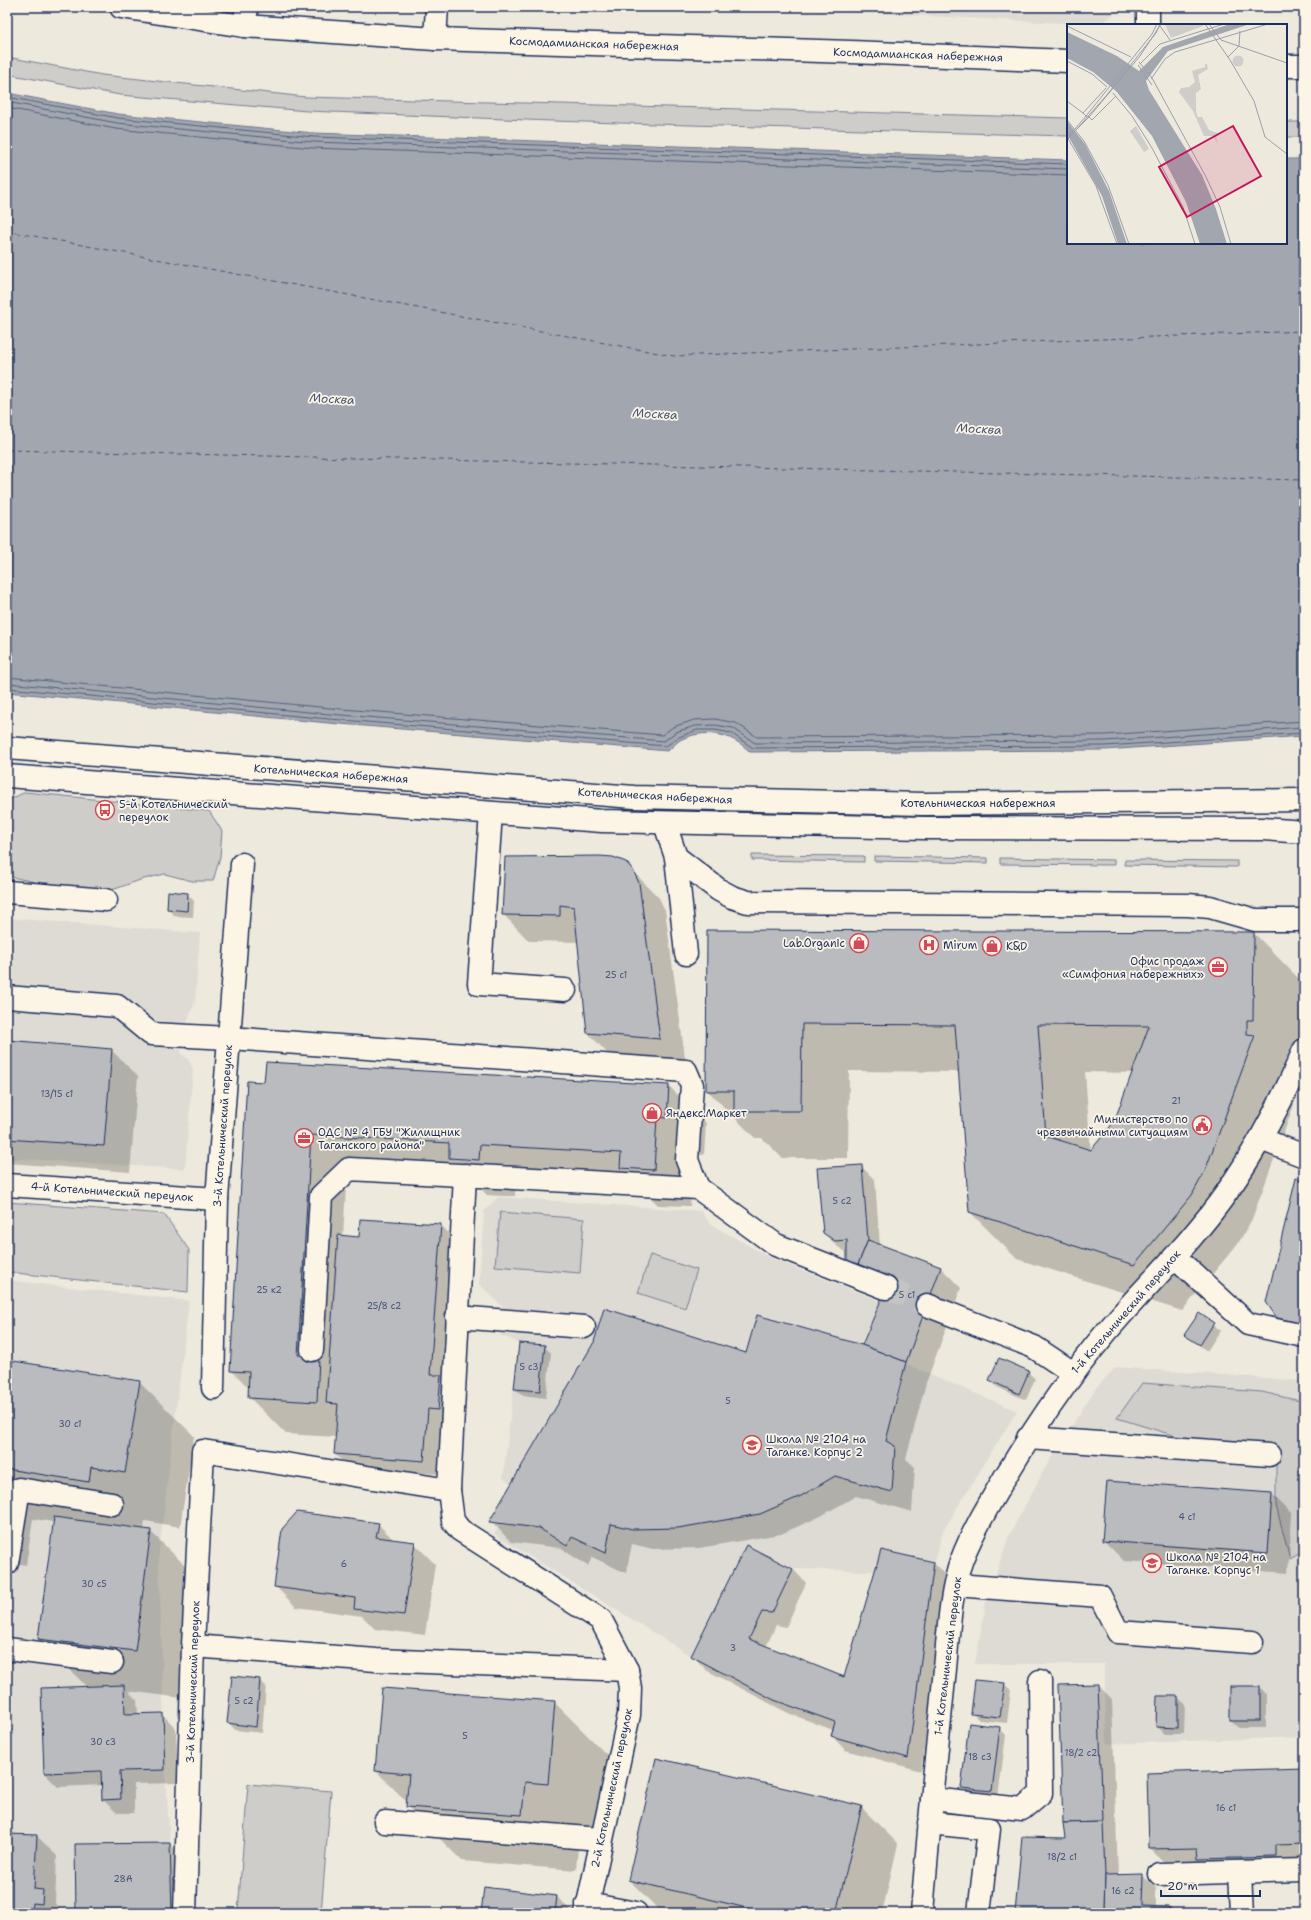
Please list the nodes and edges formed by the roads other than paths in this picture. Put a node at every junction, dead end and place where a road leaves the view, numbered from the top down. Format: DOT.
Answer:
graph roads {
  1 [pos="121,7"];
  2 [pos="436,7"];
  3 [pos="1148,7"];
  4 [pos="246,16"];
  5 [pos="1148,24"];
  6 [pos="435,39"];
  7 [pos="1067,61"];
  8 [pos="1287,66"];
  9 [pos="1304,66"];
  10 [pos="7,748"];
  11 [pos="7,776"];
  12 [pos="1304,800"];
  13 [pos="491,813"];
  14 [pos="665,824"];
  15 [pos="1304,832"];
  16 [pos="676,857"];
  17 [pos="242,864"];
  18 [pos="7,892"];
  19 [pos="106,900"];
  20 [pos="1304,920"];
  21 [pos="686,954"];
  22 [pos="565,990"];
  23 [pos="7,997"];
  24 [pos="229,1038"];
  25 [pos="1304,1050"];
  26 [pos="1261,1139"];
  27 [pos="1304,1156"];
  28 [pos="465,1175"];
  29 [pos="7,1184"];
  30 [pos="698,1188"];
  31 [pos="217,1199"];
  32 [pos="1175,1257"];
  33 [pos="886,1288"];
  34 [pos="927,1305"];
  35 [pos="457,1317"];
  36 [pos="584,1327"];
  37 [pos="1304,1336"];
  38 [pos="312,1350"];
  39 [pos="1073,1373"];
  40 [pos="213,1388"];
  41 [pos="1028,1438"];
  42 [pos="1269,1455"];
  43 [pos="449,1490"];
  44 [pos="112,1504"];
  45 [pos="7,1563"];
  46 [pos="956,1585"];
  47 [pos="1252,1642"];
  48 [pos="193,1646"];
  49 [pos="7,1649"];
  50 [pos="112,1662"];
  51 [pos="627,1670"];
  52 [pos="1040,1681"];
  53 [pos="932,1799"];
  54 [pos="386,1822"];
  55 [pos="929,1823"];
  56 [pos="601,1839"];
  57 [pos="1304,1870"];
  58 [pos="1240,1872"];
  59 [pos="1160,1874"];
  60 [pos="586,1908"];
  61 [pos="185,1913"];
  62 [pos="636,1913"];
  63 [pos="922,1913"];
  64 [pos="979,1913"];
  65 [pos="1242,1913"];
  1 -- 4 [label="main road, Космодамианская набережная"];
  2 -- 6 [label="main road"];
  3 -- 5 [label="main road"];
  4 -- 6 [label="main road, Космодамианская набережная"];
  6 -- 7 [label="main road, Космодамианская набережная"];
  8 -- 9 [label="main road"];
  10 -- 12 [label="main road, Котельническая набережная"];
  11 -- 13 [label="main road"];
  13 -- 14 [label="main road"];
  13 -- 22 [label="main road"];
  14 -- 15 [label="main road"];
  14 -- 16 [label="main road"];
  16 -- 20 [label="main road"];
  16 -- 21 [label="main road"];
  17 -- 24 [label="main road, 3-й Котельнический переулок"];
  18 -- 19 [label="main road"];
  23 -- 24 [label="main road"];
  24 -- 30 [label="main road"];
  24 -- 31 [label="main road, 3-й Котельнический переулок"];
  25 -- 26 [label="main road, 1-й Котельнический переулок"];
  26 -- 27 [label="main road"];
  26 -- 32 [label="main road, 1-й Котельнический переулок"];
  28 -- 30 [label="main road"];
  28 -- 35 [label="main road"];
  28 -- 38 [label="main road"];
  29 -- 31 [label="main road, 4-й Котельнический переулок"];
  30 -- 33 [label="main road"];
  31 -- 40 [label="main road, 3-й Котельнический переулок"];
  32 -- 37 [label="main road"];
  32 -- 39 [label="main road, 1-й Котельнический переулок"];
  34 -- 39 [label="main road"];
  35 -- 36 [label="main road"];
  35 -- 43 [label="main road"];
  39 -- 41 [label="main road, 1-й Котельнический переулок"];
  41 -- 42 [label="main road"];
  41 -- 46 [label="main road, 1-й Котельнический переулок"];
  43 -- 48 [label="main road, 3-й Котельнический переулок"];
  43 -- 51 [label="main road, 2-й Котельнический переулок"];
  44 -- 45 [label="main road"];
  46 -- 47 [label="main road"];
  46 -- 53 [label="main road, 1-й Котельнический переулок"];
  48 -- 51 [label="main road"];
  48 -- 61 [label="main road, 3-й Котельнический переулок"];
  49 -- 50 [label="main road"];
  51 -- 56 [label="main road, 2-й Котельнический переулок"];
  52 -- 53 [label="main road"];
  53 -- 55 [label="main road, 1-й Котельнический переулок"];
  54 -- 56 [label="main road"];
  55 -- 63 [label="main road, 1-й Котельнический переулок"];
  55 -- 64 [label="main road"];
  56 -- 60 [label="main road, 2-й Котельнический переулок"];
  57 -- 58 [label="main road"];
  58 -- 59 [label="main road"];
  58 -- 65 [label="main road"];
  60 -- 62 [label="main road"];
}
